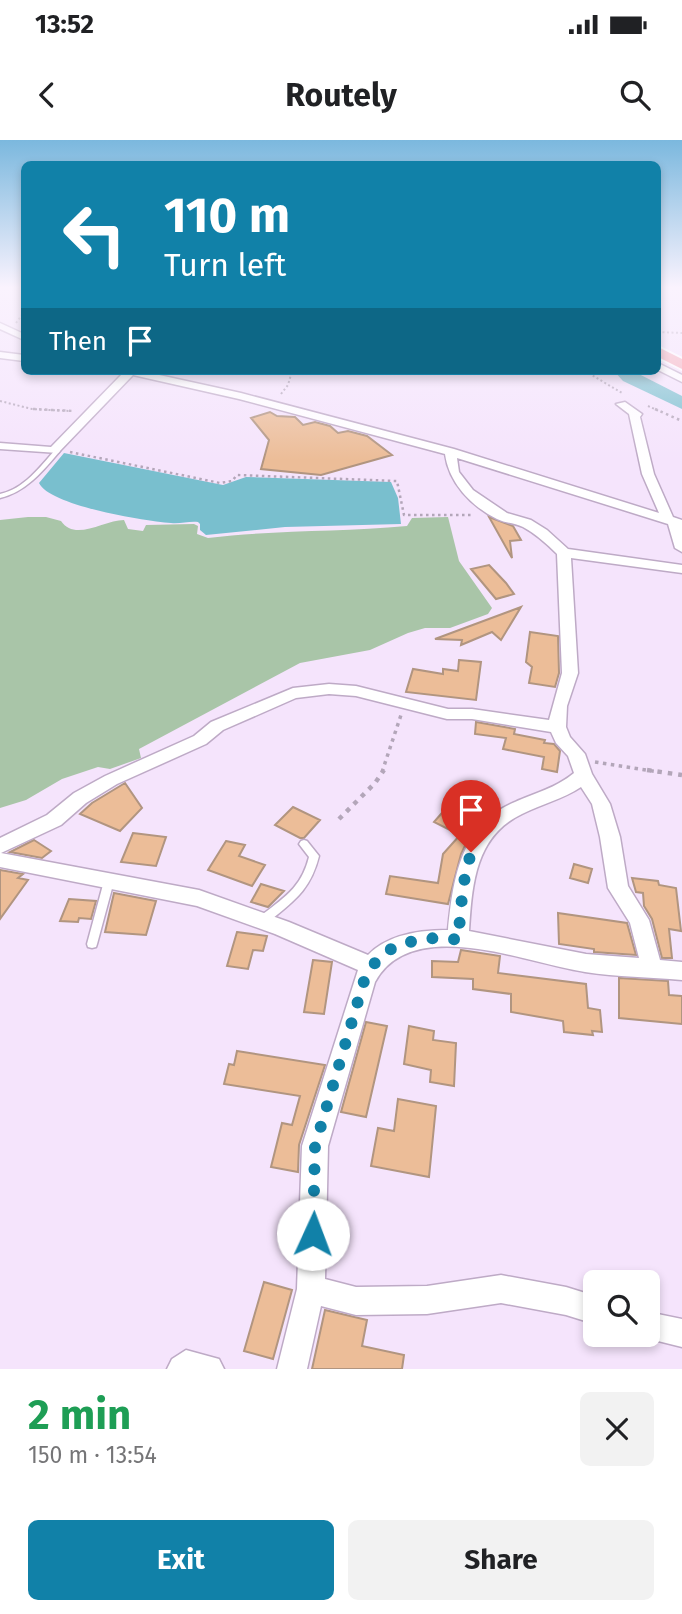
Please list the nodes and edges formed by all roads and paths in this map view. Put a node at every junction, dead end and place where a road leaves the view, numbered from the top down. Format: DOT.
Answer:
graph roads {
  1 [pos="661,353"];
  2 [pos="0,355"];
  3 [pos="21,358"];
  4 [pos="682,365"];
  5 [pos="661,368"];
  6 [pos="126,375"];
  7 [pos="142,375"];
  8 [pos="290,375"];
  9 [pos="682,379"];
  10 [pos="0,401"];
  11 [pos="268,403"];
  12 [pos="621,404"];
  13 [pos="91,413"];
  14 [pos="0,446"];
  15 [pos="57,451"];
  16 [pos="450,452"];
  17 [pos="0,496"];
  18 [pos="502,516"];
  19 [pos="674,522"];
  20 [pos="682,548"];
  21 [pos="565,553"];
  22 [pos="682,569"];
  23 [pos="405,702"];
  24 [pos="558,727"];
  25 [pos="581,768"];
  26 [pos="682,775"];
  27 [pos="339,818"];
  28 [pos="304,844"];
  29 [pos="0,846"];
  30 [pos="0,860"];
  31 [pos="109,881"];
  32 [pos="262,921"];
  33 [pos="458,940"];
  34 [pos="92,944"];
  35 [pos="373,967"];
  36 [pos="650,967"];
  37 [pos="682,971"];
  38 [pos="311,1289"];
  39 [pos="583,1306"];
  40 [pos="660,1328"];
  41 [pos="682,1333"];
  42 [pos="181,1369"];
  43 [pos="209,1369"];
  44 [pos="292,1369"];
  1 -- 4 [label="main road"];
  2 -- 3 [label="street"];
  5 -- 9 [label="street"];
  6 -- 13 [label="street"];
  7 -- 11 [label="street"];
  8 -- 11 [label="path"];
  10 -- 13 [label="path"];
  11 -- 16 [label="street"];
  12 -- 19 [label="street"];
  13 -- 14 [label="street"];
  15 -- 17 [label="lane"];
  15 -- 18 [label="path"];
  16 -- 18 [label="street"];
  16 -- 19 [label="street"];
  18 -- 21 [label="street"];
  19 -- 20 [label="street"];
  21 -- 22 [label="street"];
  21 -- 24 [label="street"];
  23 -- 24 [label="street"];
  23 -- 27 [label="path"];
  23 -- 29 [label="street"];
  24 -- 25 [label="street"];
  25 -- 26 [label="path"];
  25 -- 33 [label="street"];
  25 -- 36 [label="street"];
  28 -- 32 [label="lane"];
  30 -- 31 [label="street"];
  31 -- 32 [label="street"];
  31 -- 34 [label="lane"];
  32 -- 35 [label="street"];
  33 -- 35 [label="street"];
  33 -- 36 [label="street"];
  35 -- 38 [label="street"];
  36 -- 37 [label="street"];
  38 -- 39 [label="street"];
  38 -- 44 [label="street"];
  40 -- 41 [label="street"];
  42 -- 43 [label="street"];
}
